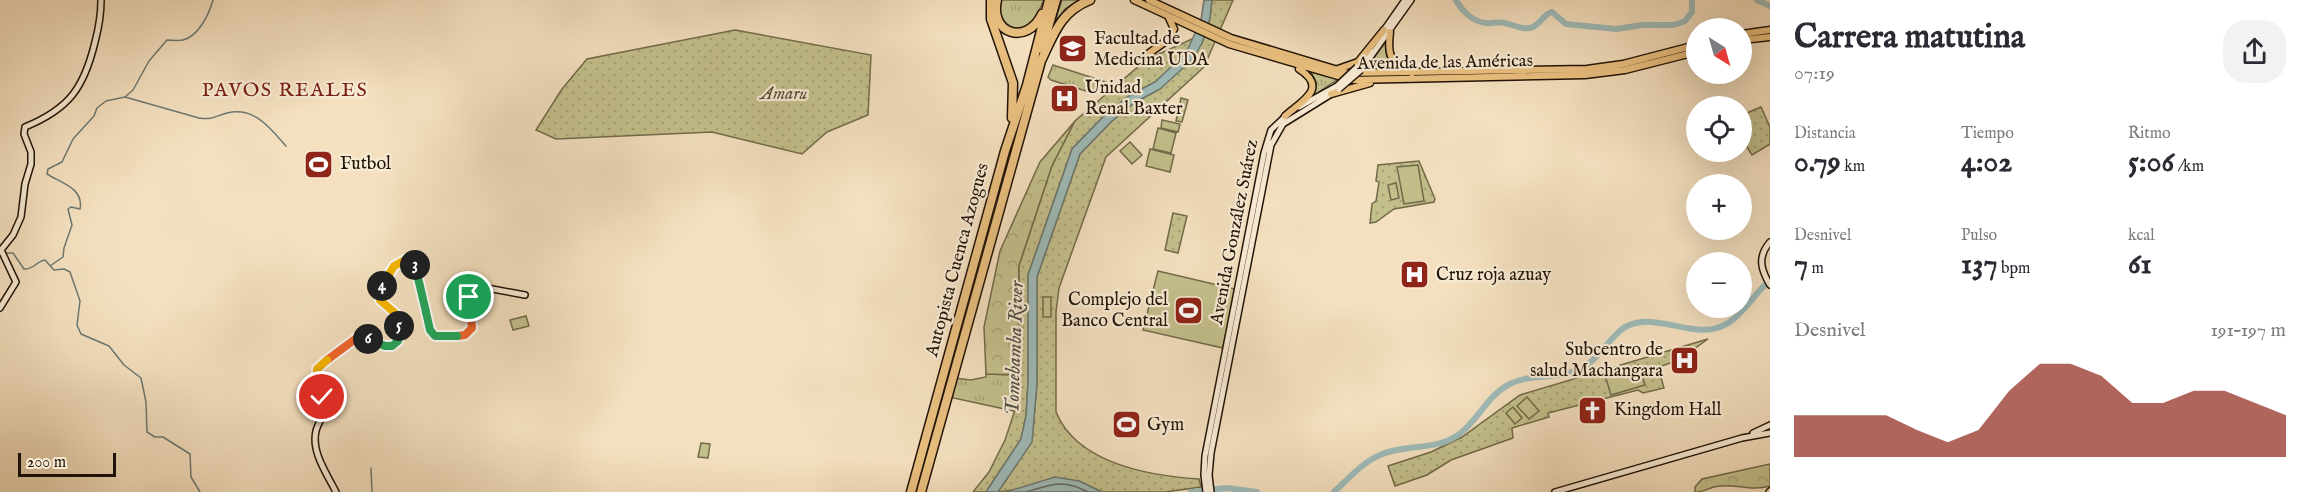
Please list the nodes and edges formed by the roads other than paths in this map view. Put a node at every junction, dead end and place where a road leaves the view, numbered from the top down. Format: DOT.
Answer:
graph roads {
  1 [pos="101,0"];
  2 [pos="991,0"];
  3 [pos="997,0"];
  4 [pos="1049,0"];
  5 [pos="1056,0"];
  6 [pos="1090,0"];
  7 [pos="1134,0"];
  8 [pos="1149,0"];
  9 [pos="1406,0"];
  10 [pos="1411,0"];
  11 [pos="1403,8"];
  12 [pos="1167,15"];
  13 [pos="1191,24"];
  14 [pos="1770,30"];
  15 [pos="1387,31"];
  16 [pos="1752,33"];
  17 [pos="1770,37"];
  18 [pos="1752,39"];
  19 [pos="1230,41"];
  20 [pos="1686,48"];
  21 [pos="1686,54"];
  22 [pos="1041,61"];
  23 [pos="1138,61"];
  24 [pos="1291,64"];
  25 [pos="1334,70"];
  26 [pos="1412,73"];
  27 [pos="1383,80"];
  28 [pos="1338,87"];
  29 [pos="1331,94"];
  30 [pos="1285,116"];
  31 [pos="1007,146"];
  32 [pos="1770,242"];
  33 [pos="1,255"];
  34 [pos="1770,285"];
  35 [pos="525,295"];
  36 [pos="0,308"];
  37 [pos="1770,425"];
  38 [pos="1770,433"];
  39 [pos="1746,436"];
  40 [pos="1207,482"];
  41 [pos="336,492"];
  42 [pos="911,492"];
  43 [pos="921,492"];
  44 [pos="1206,492"];
  45 [pos="1211,492"];
  46 [pos="1555,492"];
  1 -- 33 [label="main road"];
  2 -- 31 [label="highway"];
  3 -- 4 [label="highway"];
  4 -- 31 [label="highway, Autopista Cuenca Azogues"];
  5 -- 22 [label="highway"];
  6 -- 22 [label="highway"];
  7 -- 12 [label="main road, Avenida de las Américas"];
  8 -- 13 [label="main road, Avenida de las Américas"];
  9 -- 11 [label="main road, Avenida González Suárez"];
  10 -- 11 [label="main road, Avenida González Suárez"];
  11 -- 15 [label="main road, Avenida González Suárez"];
  12 -- 13 [label="main road, Avenida de las Américas"];
  12 -- 23 [label="main road"];
  13 -- 19 [label="main road, Avenida de las Américas"];
  14 -- 16 [label="main road"];
  15 -- 25 [label="main road"];
  15 -- 26 [label="main road"];
  15 -- 28 [label="main road, Avenida González Suárez, bridge"];
  17 -- 18 [label="main road"];
  19 -- 24 [label="main road, Avenida de las Américas"];
  19 -- 25 [label="main road, Avenida de las Américas"];
  20 -- 26 [label="main road, Avenida de las Américas"];
  21 -- 27 [label="main road, Avenida de las Américas"];
  22 -- 43 [label="highway, Autopista Cuenca Azogues"];
  24 -- 27 [label="main road, Avenida de las Américas"];
  24 -- 30 [label="main road"];
  25 -- 26 [label="main road, Avenida de las Américas"];
  27 -- 29 [label="main road"];
  28 -- 29 [label="main road, Avenida González Suárez"];
  28 -- 30 [label="main road, Avenida González Suárez"];
  29 -- 40 [label="main road, Avenida González Suárez"];
  30 -- 40 [label="main road, Avenida González Suárez"];
  31 -- 42 [label="highway, Autopista Cuenca Azogues"];
  32 -- 34 [label="main road"];
  33 -- 36 [label="main road"];
  35 -- 41 [label="main road"];
  37 -- 39 [label="main road"];
  38 -- 39 [label="main road"];
  39 -- 46 [label="main road"];
  40 -- 44 [label="main road, Avenida González Suárez"];
  40 -- 45 [label="main road, Avenida González Suárez"];
}
